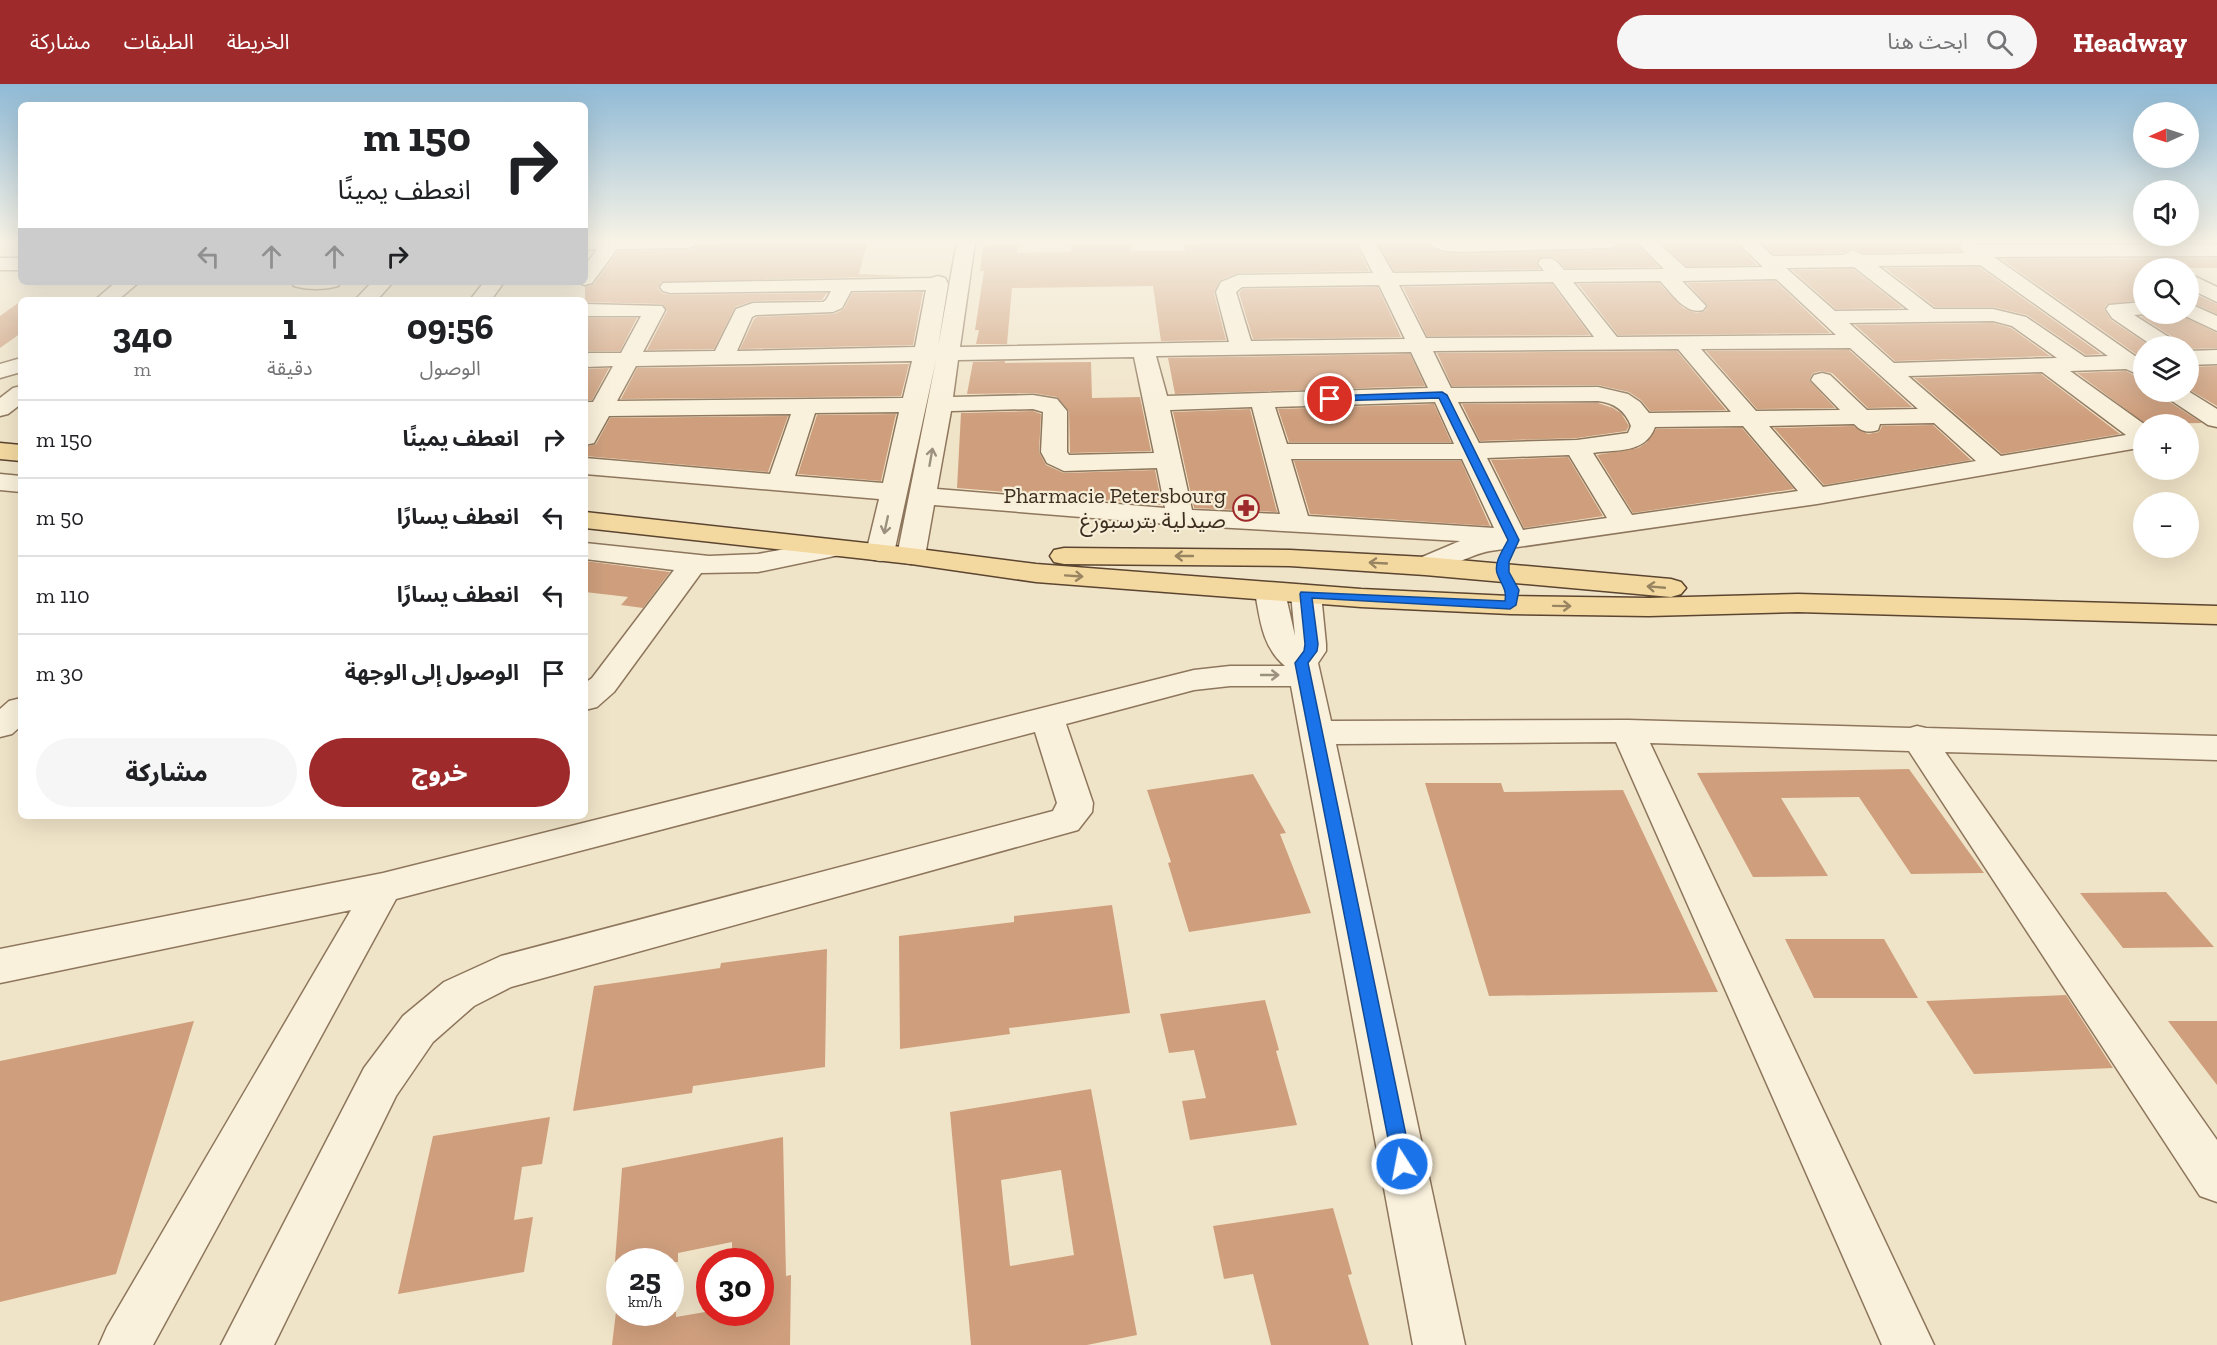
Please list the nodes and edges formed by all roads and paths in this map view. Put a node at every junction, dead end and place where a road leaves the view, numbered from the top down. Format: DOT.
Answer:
graph roads {
  1 [pos="660,301"];
  2 [pos="836,301"];
  3 [pos="935,301"];
  4 [pos="957,301"];
  5 [pos="1229,301"];
  6 [pos="1397,301"];
  7 [pos="1578,301"];
  8 [pos="1692,301"];
  9 [pos="1814,301"];
  10 [pos="1910,301"];
  11 [pos="2045,301"];
  12 [pos="1696,306"];
  13 [pos="2133,308"];
  14 [pos="655,309"];
  15 [pos="588,310"];
  16 [pos="2199,315"];
  17 [pos="1832,317"];
  18 [pos="1931,317"];
  19 [pos="2133,323"];
  20 [pos="2134,324"];
  21 [pos="2217,325"];
  22 [pos="2152,336"];
  23 [pos="1856,341"];
  24 [pos="1684,343"];
  25 [pos="1611,344"];
  26 [pos="1418,345"];
  27 [pos="1242,348"];
  28 [pos="1144,351"];
  29 [pos="949,355"];
  30 [pos="924,356"];
  31 [pos="2217,357"];
  32 [pos="723,358"];
  33 [pos="2199,358"];
  34 [pos="628,359"];
  35 [pos="588,360"];
  36 [pos="2133,361"];
  37 [pos="2082,365"];
  38 [pos="2133,366"];
  39 [pos="18,367"];
  40 [pos="2050,367"];
  41 [pos="1886,370"];
  42 [pos="0,371"];
  43 [pos="1822,380"];
  44 [pos="18,395"];
  45 [pos="1442,395"];
  46 [pos="1262,401"];
  47 [pos="2189,402"];
  48 [pos="1157,403"];
  49 [pos="940,404"];
  50 [pos="914,405"];
  51 [pos="806,406"];
  52 [pos="593,409"];
  53 [pos="0,410"];
  54 [pos="1939,416"];
  55 [pos="1860,417"];
  56 [pos="1750,418"];
  57 [pos="1642,420"];
  58 [pos="2217,420"];
  59 [pos="0,423"];
  60 [pos="18,424"];
  61 [pos="588,427"];
  62 [pos="2217,428"];
  63 [pos="2133,430"];
  64 [pos="2199,430"];
  65 [pos="1883,438"];
  66 [pos="2133,440"];
  67 [pos="1577,447"];
  68 [pos="0,451"];
  69 [pos="1470,451"];
  70 [pos="1276,452"];
  71 [pos="18,453"];
  72 [pos="1169,460"];
  73 [pos="588,466"];
  74 [pos="1998,466"];
  75 [pos="0,482"];
  76 [pos="18,484"];
  77 [pos="779,484"];
  78 [pos="893,492"];
  79 [pos="924,496"];
  80 [pos="1817,496"];
  81 [pos="1180,517"];
  82 [pos="588,520"];
  83 [pos="1296,523"];
  84 [pos="1624,524"];
  85 [pos="1512,538"];
  86 [pos="834,549"];
  87 [pos="588,551"];
  88 [pos="880,553"];
  89 [pos="911,556"];
  90 [pos="1268,558"];
  91 [pos="693,564"];
  92 [pos="1425,566"];
  93 [pos="1503,572"];
  94 [pos="1265,591"];
  95 [pos="1306,594"];
  96 [pos="1798,603"];
  97 [pos="1510,605"];
  98 [pos="2217,615"];
  99 [pos="1296,659"];
  100 [pos="1194,680"];
  101 [pos="588,697"];
  102 [pos="18,711"];
  103 [pos="1047,717"];
  104 [pos="0,726"];
  105 [pos="1628,731"];
  106 [pos="0,732"];
  107 [pos="1317,732"];
  108 [pos="18,735"];
  109 [pos="1917,737"];
  110 [pos="2212,753"];
  111 [pos="383,888"];
  112 [pos="0,966"];
  113 [pos="2217,1180"];
  114 [pos="125,1345"];
  115 [pos="247,1345"];
  116 [pos="1439,1345"];
  117 [pos="1908,1345"];
  1 -- 14 [label="street"];
  2 -- 32 [label="street"];
  3 -- 30 [label="street"];
  4 -- 29 [label="street"];
  5 -- 27 [label="street"];
  6 -- 26 [label="street"];
  7 -- 25 [label="street"];
  8 -- 12 [label="street"];
  9 -- 17 [label="street"];
  10 -- 18 [label="street"];
  11 -- 36 [label="street"];
  13 -- 19 [label="street"];
  14 -- 15 [label="street"];
  14 -- 34 [label="street"];
  16 -- 21 [label="street"];
  17 -- 18 [label="street"];
  17 -- 23 [label="street"];
  18 -- 37 [label="street"];
  20 -- 22 [label="street"];
  23 -- 24 [label="street"];
  23 -- 41 [label="street"];
  24 -- 25 [label="street"];
  24 -- 56 [label="street"];
  25 -- 26 [label="street"];
  26 -- 27 [label="street"];
  26 -- 45 [label="street"];
  27 -- 28 [label="street"];
  28 -- 29 [label="street"];
  28 -- 48 [label="street"];
  29 -- 30 [label="street"];
  29 -- 49 [label="street"];
  30 -- 32 [label="street"];
  30 -- 50 [label="street"];
  31 -- 33 [label="street"];
  32 -- 34 [label="street"];
  34 -- 35 [label="street"];
  34 -- 52 [label="street"];
  37 -- 38 [label="street"];
  37 -- 40 [label="street"];
  39 -- 42 [label="street"];
  40 -- 41 [label="street"];
  40 -- 63 [label="street"];
  41 -- 54 [label="street"];
  43 -- 55 [label="street"];
  44 -- 53 [label="street"];
  45 -- 46 [label="street"];
  45 -- 57 [label="street"];
  45 -- 69 [label="street"];
  46 -- 48 [label="street"];
  46 -- 70 [label="street"];
  47 -- 58 [label="street"];
  48 -- 72 [label="street"];
  49 -- 72 [label="street"];
  79 -- 49 [label="street, one-way"];
  50 -- 51 [label="street"];
  50 -- 78 [label="street"];
  51 -- 52 [label="street"];
  51 -- 77 [label="street"];
  52 -- 61 [label="street"];
  54 -- 55 [label="street"];
  54 -- 74 [label="street"];
  55 -- 56 [label="street"];
  55 -- 65 [label="street"];
  56 -- 57 [label="street"];
  56 -- 80 [label="street"];
  57 -- 67 [label="street"];
  59 -- 60 [label="street"];
  62 -- 64 [label="street"];
  66 -- 74 [label="street"];
  67 -- 69 [label="street"];
  67 -- 84 [label="street"];
  68 -- 71 [label="main road"];
  69 -- 70 [label="street"];
  69 -- 85 [label="street"];
  70 -- 83 [label="street"];
  72 -- 81 [label="street"];
  73 -- 77 [label="street"];
  74 -- 80 [label="street"];
  75 -- 76 [label="street"];
  77 -- 78 [label="street"];
  78 -- 88 [label="street, one-way"];
  79 -- 81 [label="street"];
  79 -- 89 [label="street"];
  80 -- 84 [label="street"];
  81 -- 83 [label="street"];
  82 -- 86 [label="main road"];
  83 -- 85 [label="street"];
  84 -- 85 [label="street"];
  85 -- 92 [label="street"];
  85 -- 93 [label="street"];
  86 -- 88 [label="main road"];
  86 -- 91 [label="street"];
  87 -- 91 [label="street"];
  88 -- 89 [label="main road"];
  90 -- 89 [label="main road, one-way"];
  89 -- 94 [label="main road, one-way"];
  92 -- 90 [label="main road, one-way"];
  90 -- 94 [label="main road"];
  91 -- 101 [label="street"];
  92 -- 93 [label="main road"];
  96 -- 93 [label="main road, one-way"];
  93 -- 97 [label="main road"];
  94 -- 95 [label="main road"];
  94 -- 99 [label="street"];
  95 -- 97 [label="main road"];
  95 -- 99 [label="street"];
  97 -- 96 [label="main road, one-way"];
  96 -- 98 [label="main road"];
  99 -- 100 [label="street"];
  100 -- 99 [label="street, one-way"];
  99 -- 107 [label="street"];
  100 -- 103 [label="street"];
  102 -- 104 [label="street"];
  103 -- 111 [label="street"];
  103 -- 115 [label="street"];
  105 -- 107 [label="street"];
  105 -- 109 [label="street"];
  105 -- 117 [label="street"];
  106 -- 108 [label="street"];
  107 -- 116 [label="street"];
  109 -- 110 [label="street"];
  109 -- 113 [label="street"];
  111 -- 112 [label="street"];
  111 -- 114 [label="street"];
}
